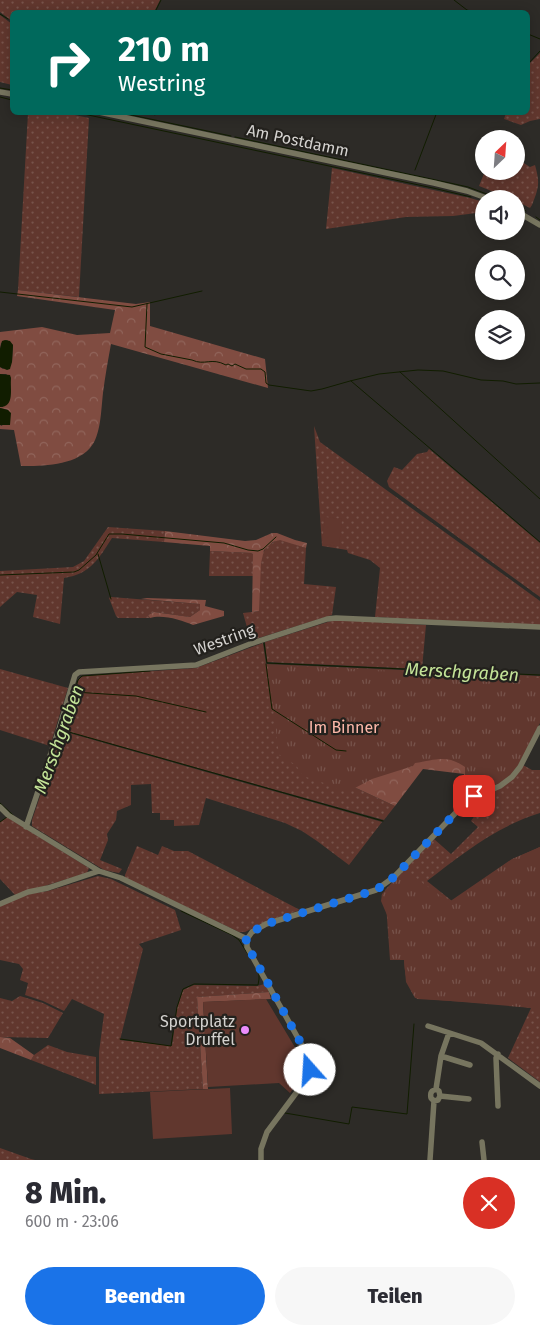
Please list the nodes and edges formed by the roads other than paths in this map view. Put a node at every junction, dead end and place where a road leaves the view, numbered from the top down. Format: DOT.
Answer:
graph roads {
  1 [pos="113,115"];
  2 [pos="475,194"];
  3 [pos="525,216"];
  4 [pos="540,225"];
  5 [pos="540,627"];
  6 [pos="540,728"];
  7 [pos="0,807"];
  8 [pos="26,827"];
  9 [pos="91,866"];
  10 [pos="99,871"];
  11 [pos="90,874"];
  12 [pos="0,904"];
  13 [pos="246,939"];
  14 [pos="428,1026"];
  15 [pos="449,1033"];
  16 [pos="498,1054"];
  17 [pos="441,1056"];
  18 [pos="470,1065"];
  19 [pos="540,1086"];
  20 [pos="436,1089"];
  21 [pos="440,1096"];
  22 [pos="470,1099"];
  23 [pos="434,1101"];
  24 [pos="498,1106"];
  25 [pos="482,1142"];
  26 [pos="261,1160"];
  27 [pos="430,1160"];
  28 [pos="484,1160"];
  1 -- 2 [label="street, Am Postdamm"];
  3 -- 4 [label="street"];
  5 -- 8 [label="street, Westring"];
  6 -- 13 [label="street"];
  7 -- 8 [label="street"];
  8 -- 9 [label="street"];
  9 -- 10 [label="street"];
  9 -- 11 [label="street"];
  10 -- 11 [label="street"];
  10 -- 13 [label="street"];
  11 -- 12 [label="street"];
  13 -- 26 [label="street"];
  14 -- 15 [label="street"];
  15 -- 16 [label="street"];
  15 -- 17 [label="street"];
  16 -- 19 [label="street"];
  16 -- 24 [label="street"];
  17 -- 18 [label="street"];
  17 -- 20 [label="street"];
  20 -- 21 [label="street"];
  20 -- 23 [label="street"];
  21 -- 22 [label="street"];
  21 -- 23 [label="street"];
  23 -- 27 [label="street"];
  25 -- 28 [label="street"];
}
